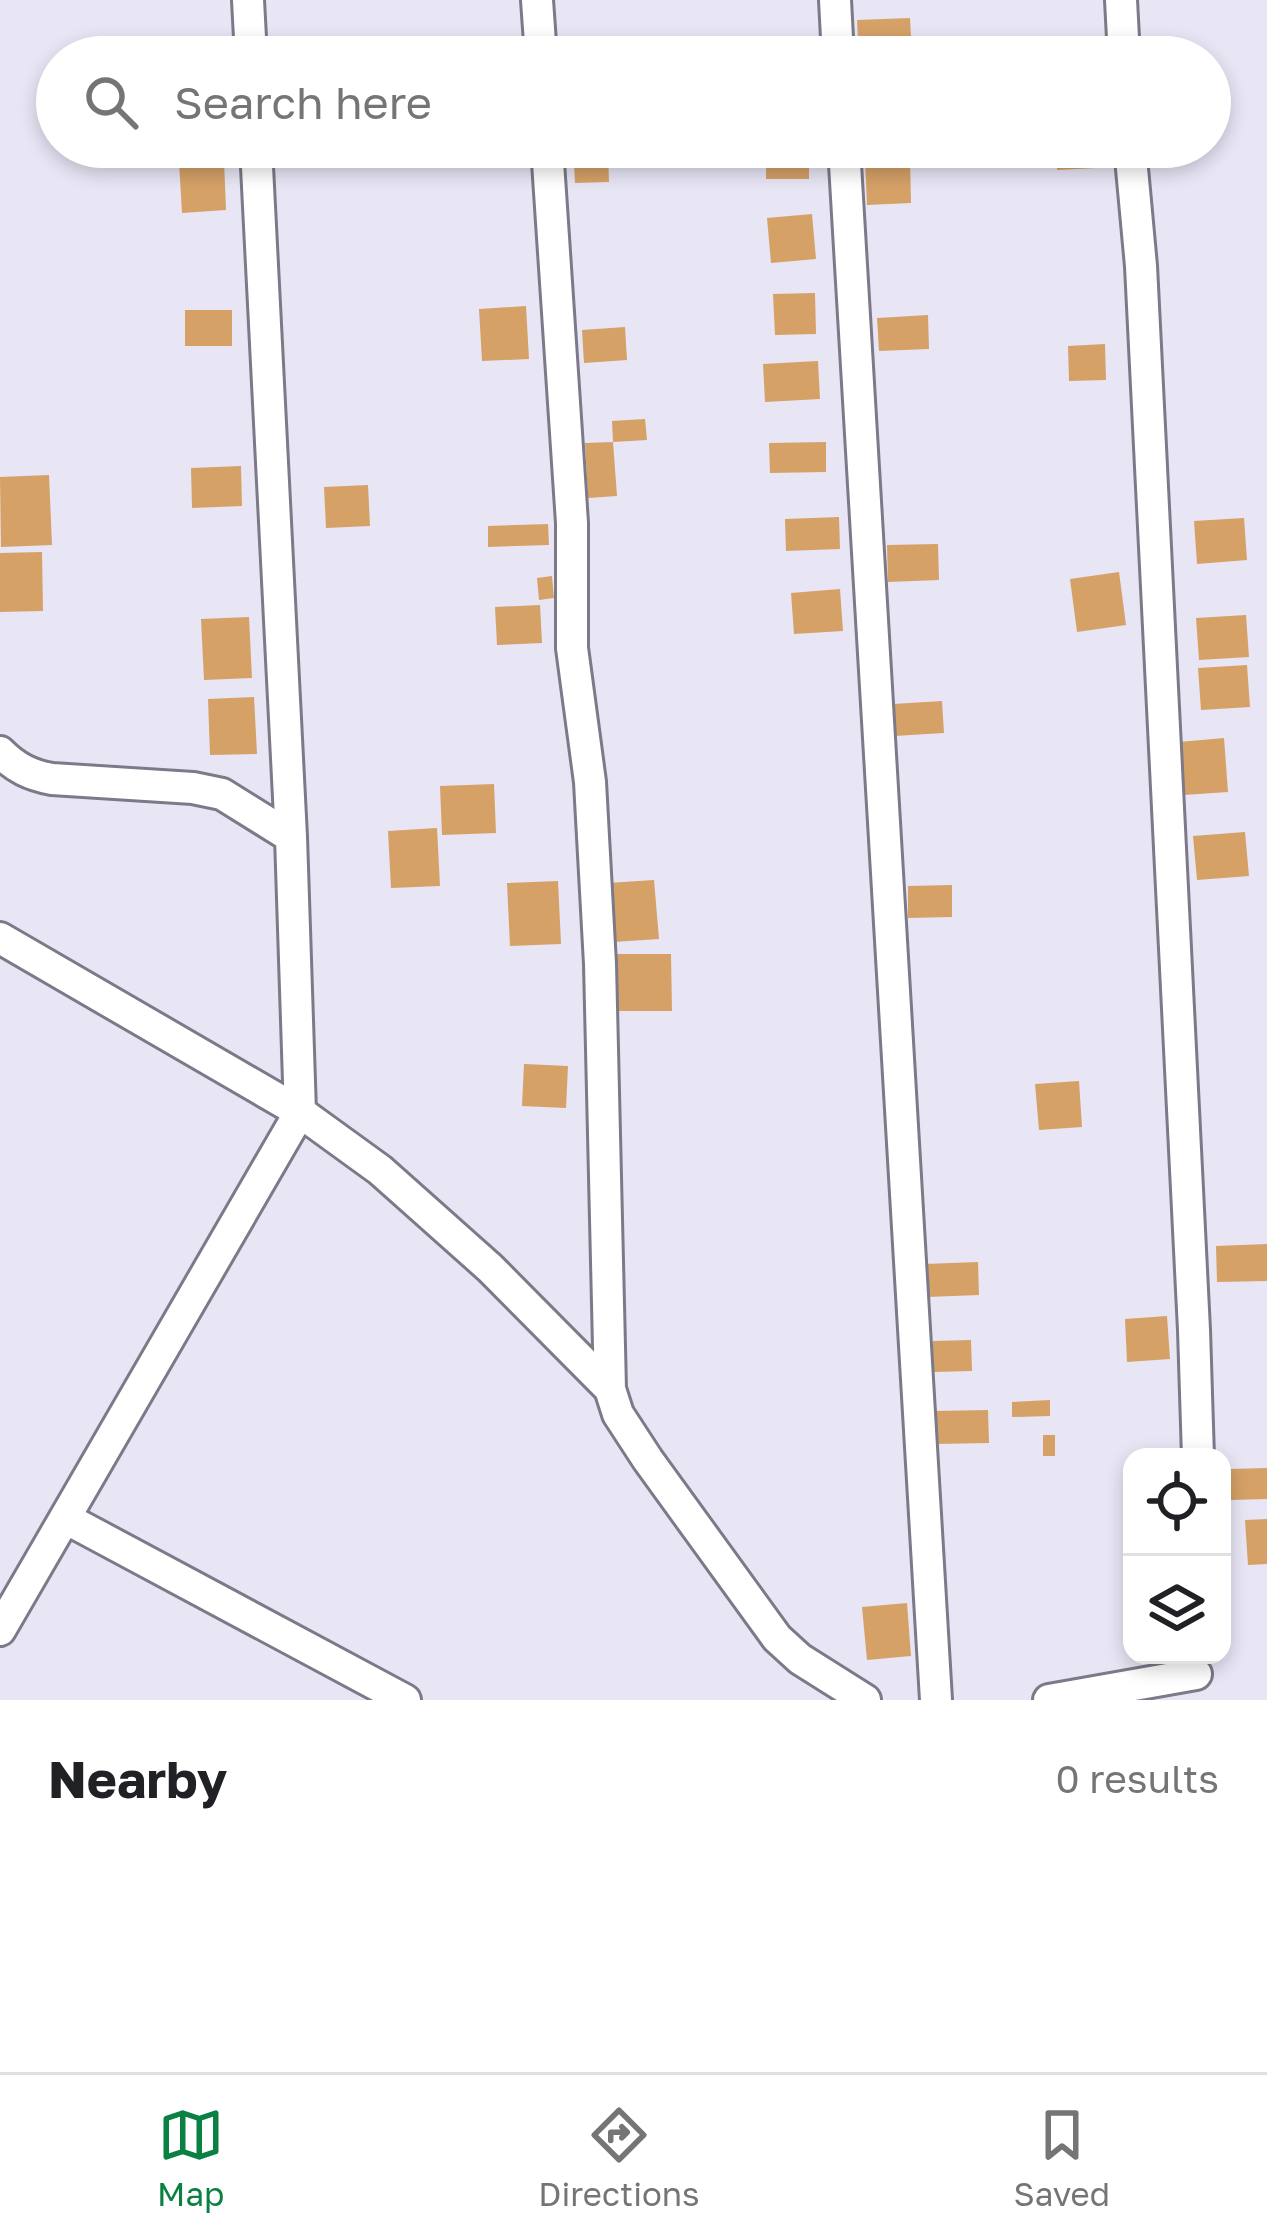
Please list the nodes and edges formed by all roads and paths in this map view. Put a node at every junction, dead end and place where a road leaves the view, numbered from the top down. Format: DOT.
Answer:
graph roads {
  1 [pos="248,0"];
  2 [pos="537,0"];
  3 [pos="835,0"];
  4 [pos="1121,0"];
  5 [pos="250,36"];
  6 [pos="540,36"];
  7 [pos="837,36"];
  8 [pos="1123,36"];
  9 [pos="257,168"];
  10 [pos="548,168"];
  11 [pos="845,168"];
  12 [pos="1132,168"];
  13 [pos="0,752"];
  14 [pos="291,837"];
  15 [pos="0,938"];
  16 [pos="300,1112"];
  17 [pos="610,1389"];
  18 [pos="1198,1448"];
  19 [pos="65,1518"];
  20 [pos="0,1630"];
  21 [pos="1197,1676"];
  22 [pos="405,1700"];
  23 [pos="865,1700"];
  24 [pos="936,1700"];
  25 [pos="1049,1700"];
  1 -- 5 [label="street"];
  2 -- 6 [label="street"];
  3 -- 7 [label="street"];
  4 -- 8 [label="street"];
  9 -- 14 [label="street"];
  10 -- 17 [label="street"];
  11 -- 24 [label="street"];
  12 -- 18 [label="street"];
  13 -- 14 [label="street"];
  14 -- 16 [label="street"];
  15 -- 16 [label="street"];
  16 -- 17 [label="street"];
  16 -- 19 [label="street"];
  17 -- 23 [label="street"];
  19 -- 20 [label="street"];
  19 -- 22 [label="street"];
  21 -- 25 [label="street"];
}
